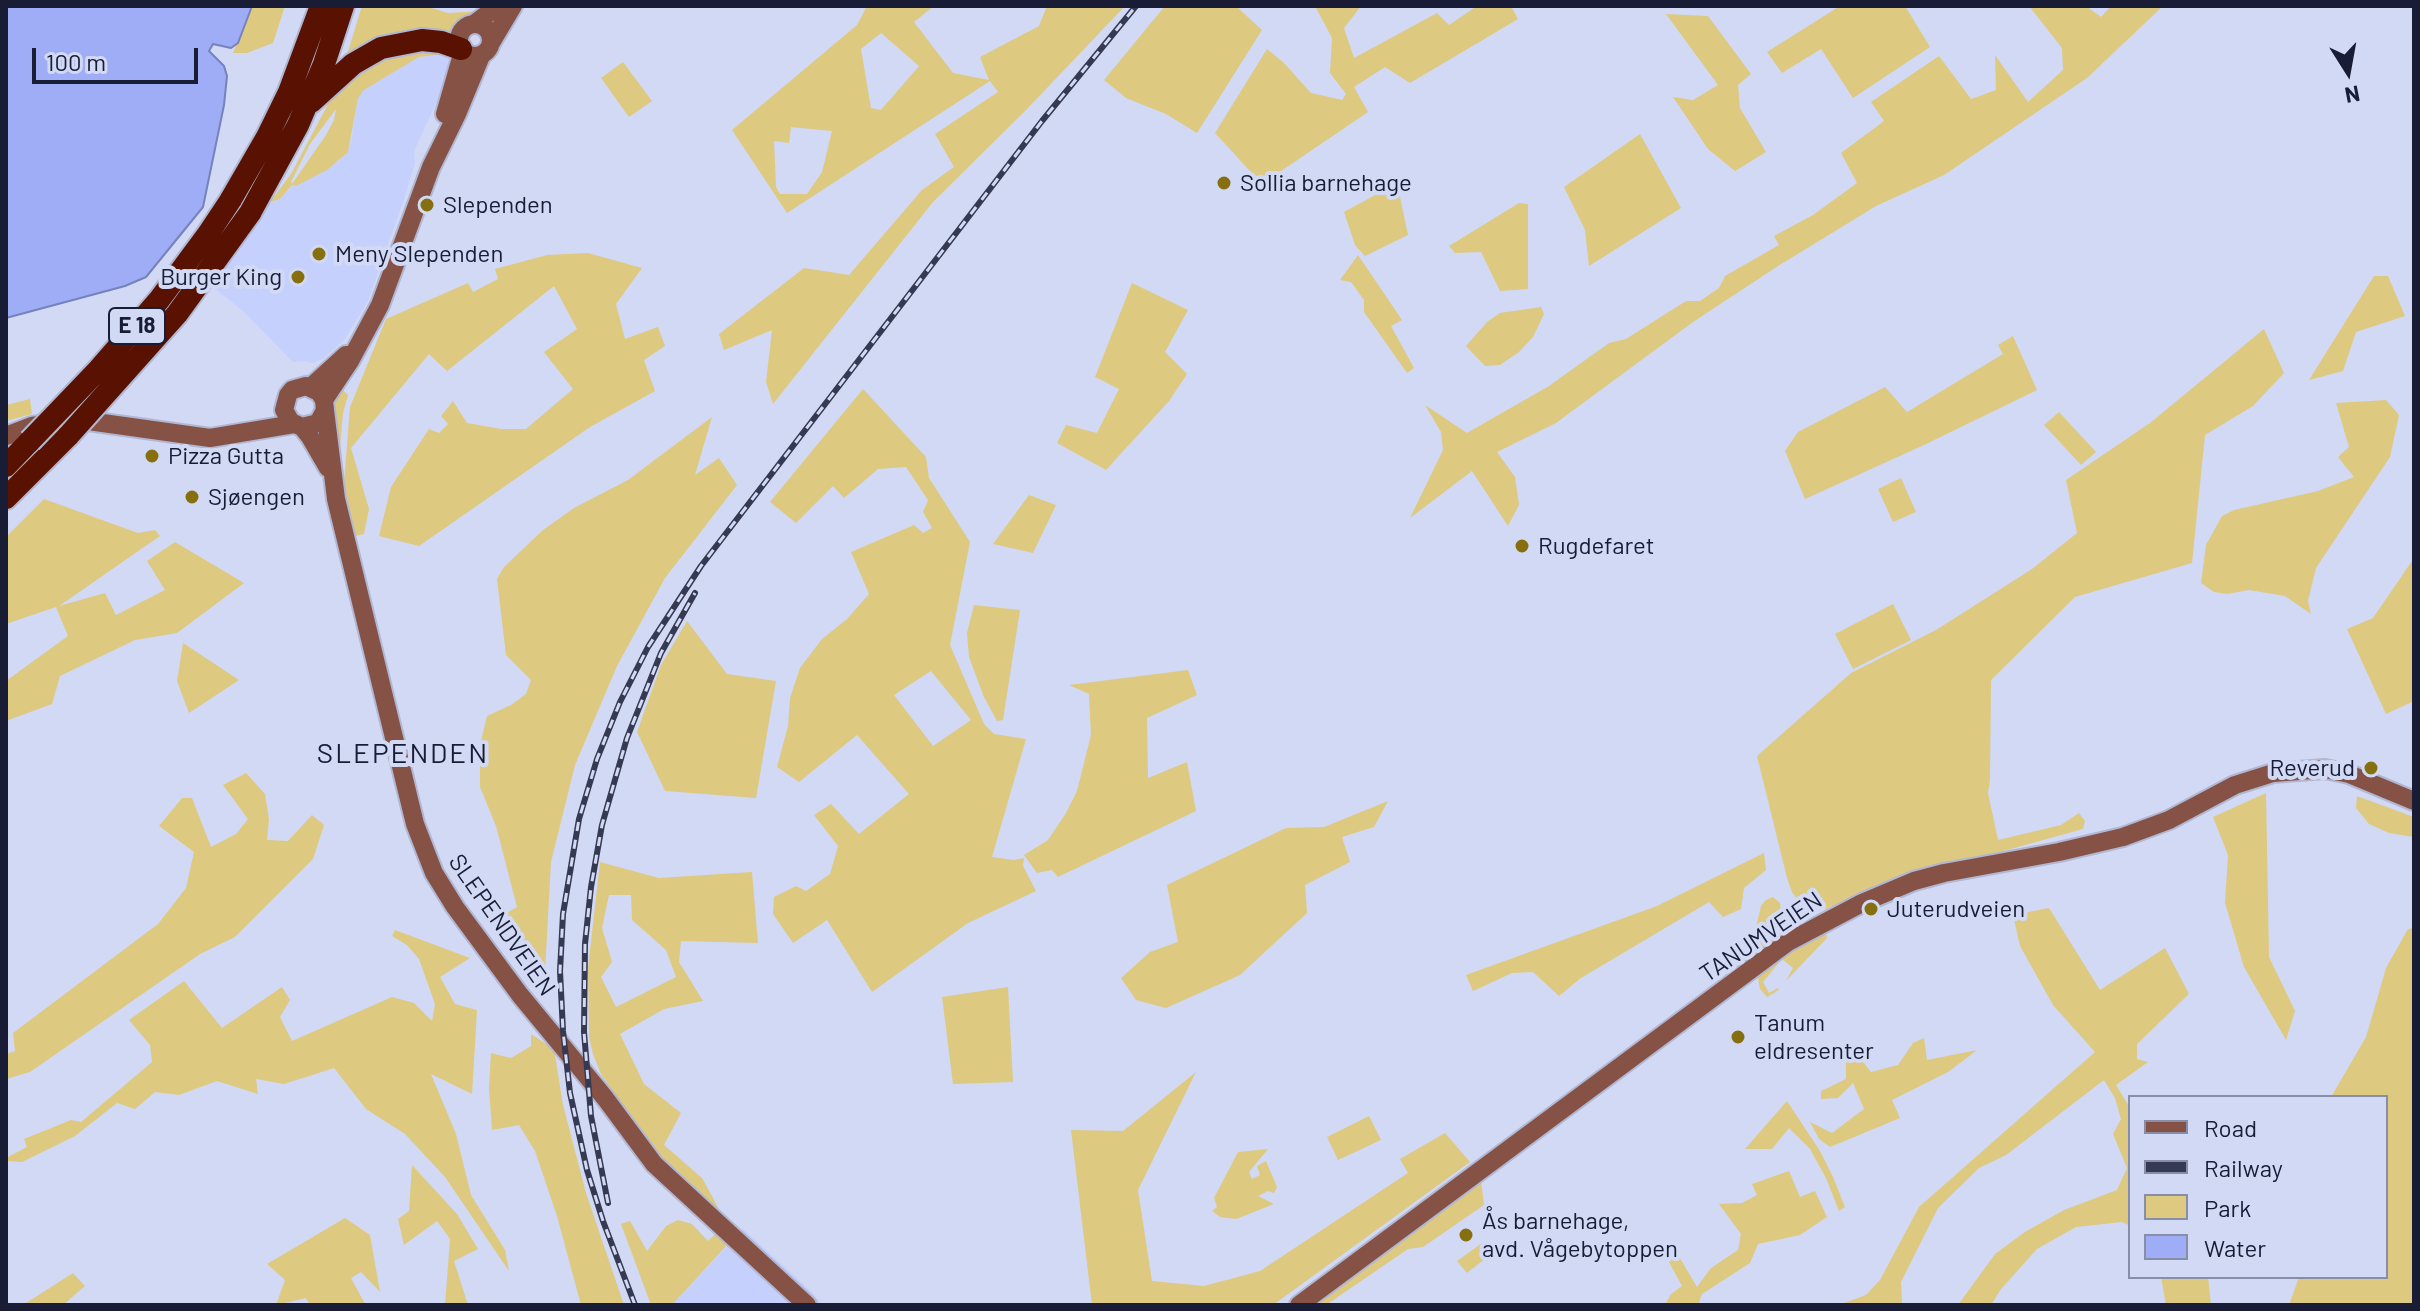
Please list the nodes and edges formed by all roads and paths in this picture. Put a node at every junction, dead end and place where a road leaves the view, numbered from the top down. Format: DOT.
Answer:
graph roads {
  1 [pos="321,6"];
  2 [pos="343,6"];
  3 [pos="498,6"];
  4 [pos="513,6"];
  5 [pos="474,24"];
  6 [pos="474,50"];
  7 [pos="307,105"];
  8 [pos="320,399"];
  9 [pos="284,403"];
  10 [pos="298,426"];
  11 [pos="237,435"];
  12 [pos="6,436"];
  13 [pos="6,466"];
  14 [pos="332,476"];
  15 [pos="6,498"];
  16 [pos="2414,801"];
  17 [pos="807,1305"];
  18 [pos="1299,1305"];
  1 -- 13 [label="highway, E 18, bridge"];
  2 -- 7 [label="highway, E 18"];
  3 -- 5 [label="main road"];
  4 -- 6 [label="main road"];
  5 -- 6 [label="main road"];
  5 -- 6 [label="main road"];
  6 -- 7 [label="highway, E 18"];
  6 -- 8 [label="main road"];
  7 -- 15 [label="highway, E 18, bridge"];
  8 -- 9 [label="main road"];
  8 -- 10 [label="main road"];
  8 -- 14 [label="main road, SLEPENDVEIEN"];
  9 -- 10 [label="main road"];
  9 -- 11 [label="main road"];
  10 -- 11 [label="main road"];
  10 -- 14 [label="main road, SLEPENDVEIEN"];
  11 -- 12 [label="main road"];
  14 -- 17 [label="main road, SLEPENDVEIEN"];
  16 -- 18 [label="main road, TANUMVEIEN"];
}
